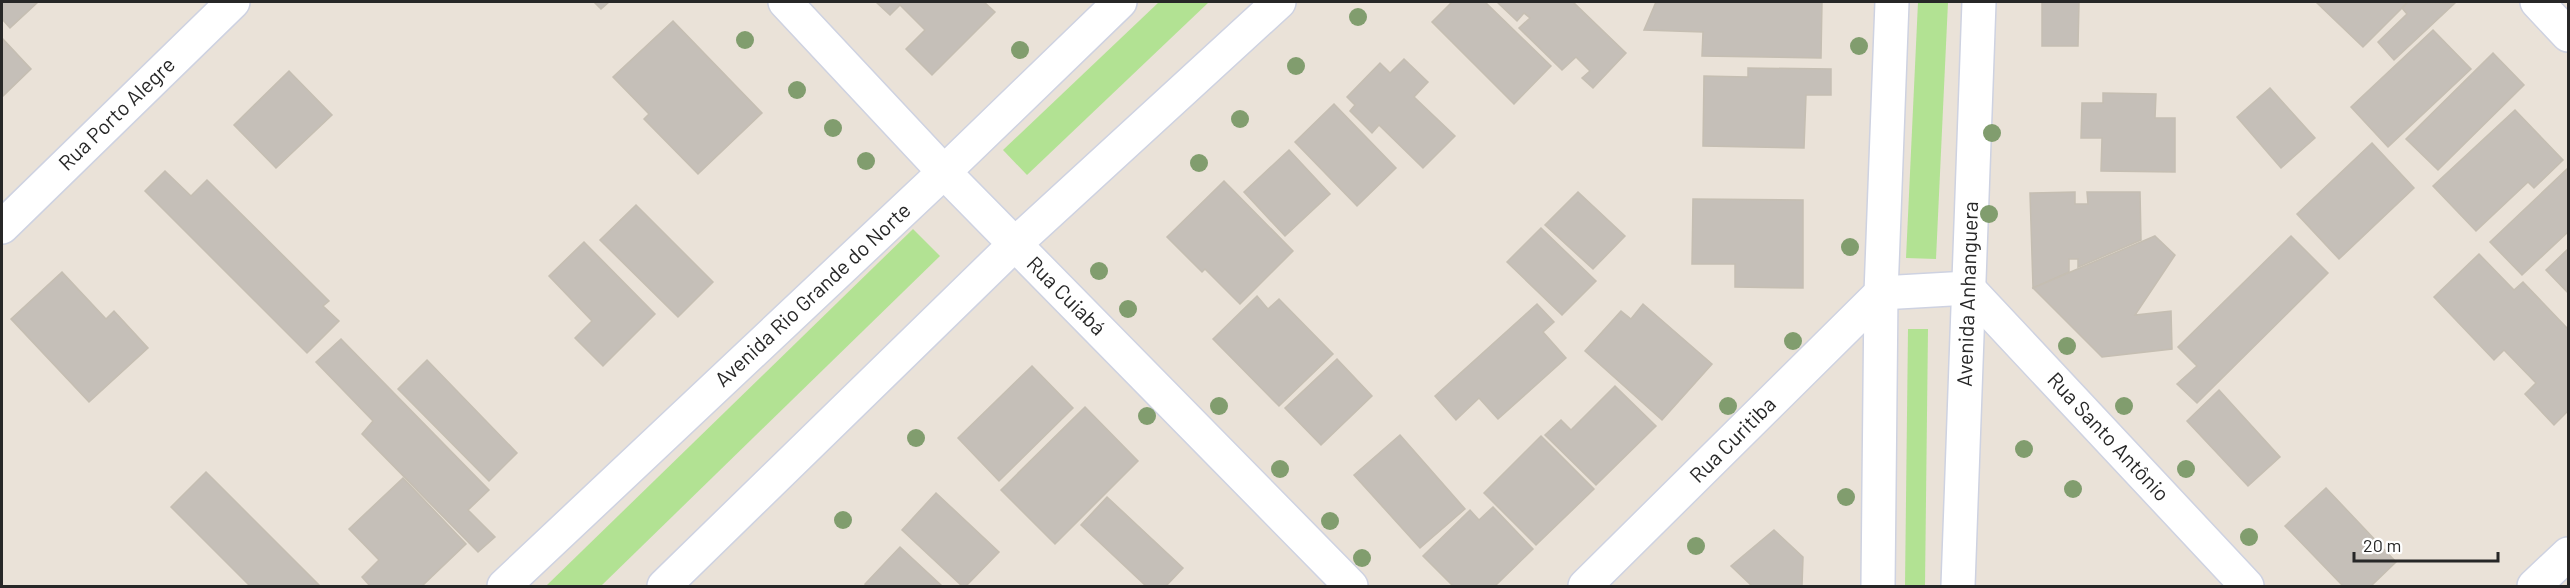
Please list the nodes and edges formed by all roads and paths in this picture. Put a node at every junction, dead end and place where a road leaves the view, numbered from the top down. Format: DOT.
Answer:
graph roads {
  1 [pos="233,2"];
  2 [pos="785,2"];
  3 [pos="1120,2"];
  4 [pos="1279,2"];
  5 [pos="1892,2"];
  6 [pos="1980,2"];
  7 [pos="2537,2"];
  8 [pos="2568,35"];
  9 [pos="944,172"];
  10 [pos="2,227"];
  11 [pos="1015,244"];
  12 [pos="1968,288"];
  13 [pos="1881,293"];
  14 [pos="2568,554"];
  15 [pos="504,586"];
  16 [pos="664,586"];
  17 [pos="1351,586"];
  18 [pos="1586,586"];
  19 [pos="1878,586"];
  20 [pos="1958,586"];
  21 [pos="2247,586"];
  22 [pos="2534,586"];
  1 -- 10 [label="street, Rua Porto Alegre"];
  2 -- 9 [label="street, Rua Cuiabá"];
  3 -- 9 [label="street, Avenida Rio Grande do Norte"];
  4 -- 11 [label="street"];
  5 -- 13 [label="street"];
  6 -- 12 [label="street, Avenida Anhanguera"];
  7 -- 8 [label="street"];
  9 -- 11 [label="street, Rua Cuiabá"];
  9 -- 15 [label="street, Avenida Rio Grande do Norte"];
  11 -- 16 [label="street"];
  11 -- 17 [label="street, Rua Cuiabá"];
  12 -- 13 [label="street"];
  12 -- 20 [label="street, Avenida Anhanguera"];
  12 -- 21 [label="street, Rua Santo Antônio"];
  13 -- 18 [label="street, Rua Curitiba"];
  13 -- 19 [label="street"];
  14 -- 22 [label="street"];
}
